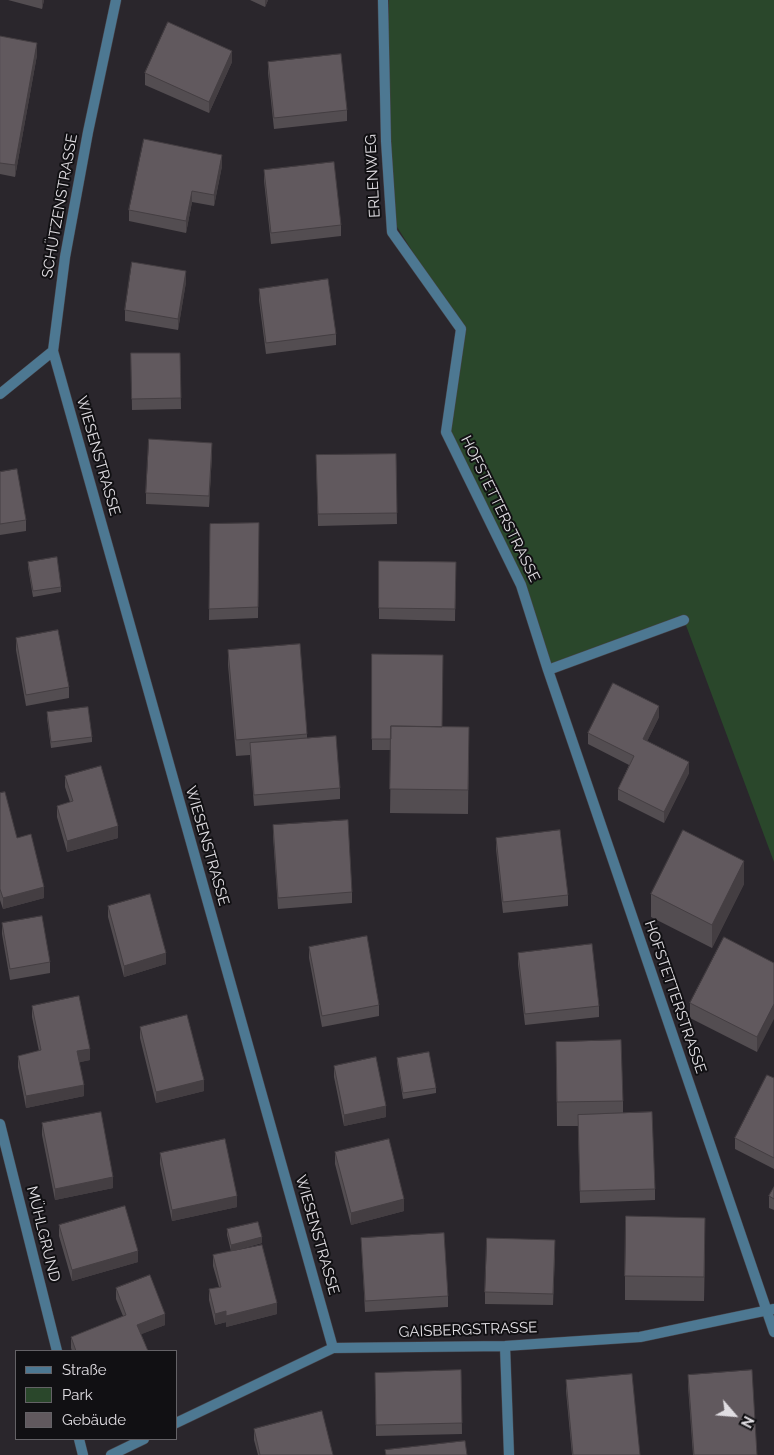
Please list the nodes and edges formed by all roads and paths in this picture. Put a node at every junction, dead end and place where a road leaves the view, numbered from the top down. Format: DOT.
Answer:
graph roads {
  1 [pos="116,0"];
  2 [pos="383,0"];
  3 [pos="461,329"];
  4 [pos="53,351"];
  5 [pos="0,394"];
  6 [pos="684,620"];
  7 [pos="548,670"];
  8 [pos="0,1124"];
  9 [pos="770,1310"];
  10 [pos="774,1332"];
  11 [pos="505,1346"];
  12 [pos="333,1348"];
  13 [pos="57,1350"];
  14 [pos="178,1422"];
  15 [pos="79,1440"];
  16 [pos="142,1440"];
  17 [pos="83,1455"];
  18 [pos="111,1455"];
  19 [pos="509,1455"];
  1 -- 4 [label="street, SCHÜTZENSTRASSE"];
  2 -- 3 [label="street, ERLENWEG"];
  3 -- 7 [label="street, HOFSTETTERSTRASSE"];
  4 -- 5 [label="street"];
  4 -- 12 [label="street, WIESENSTRASSE"];
  6 -- 7 [label="street"];
  7 -- 9 [label="street, HOFSTETTERSTRASSE"];
  8 -- 13 [label="street, MÜHLGRUND"];
  9 -- 10 [label="street, HOFSTETTERSTRASSE"];
  9 -- 11 [label="street, GAISBERGSTRASSE"];
  11 -- 12 [label="street, GAISBERGSTRASSE"];
  11 -- 19 [label="street"];
  12 -- 14 [label="street, GAISBERGSTRASSE"];
  15 -- 17 [label="street"];
  16 -- 18 [label="street"];
}
